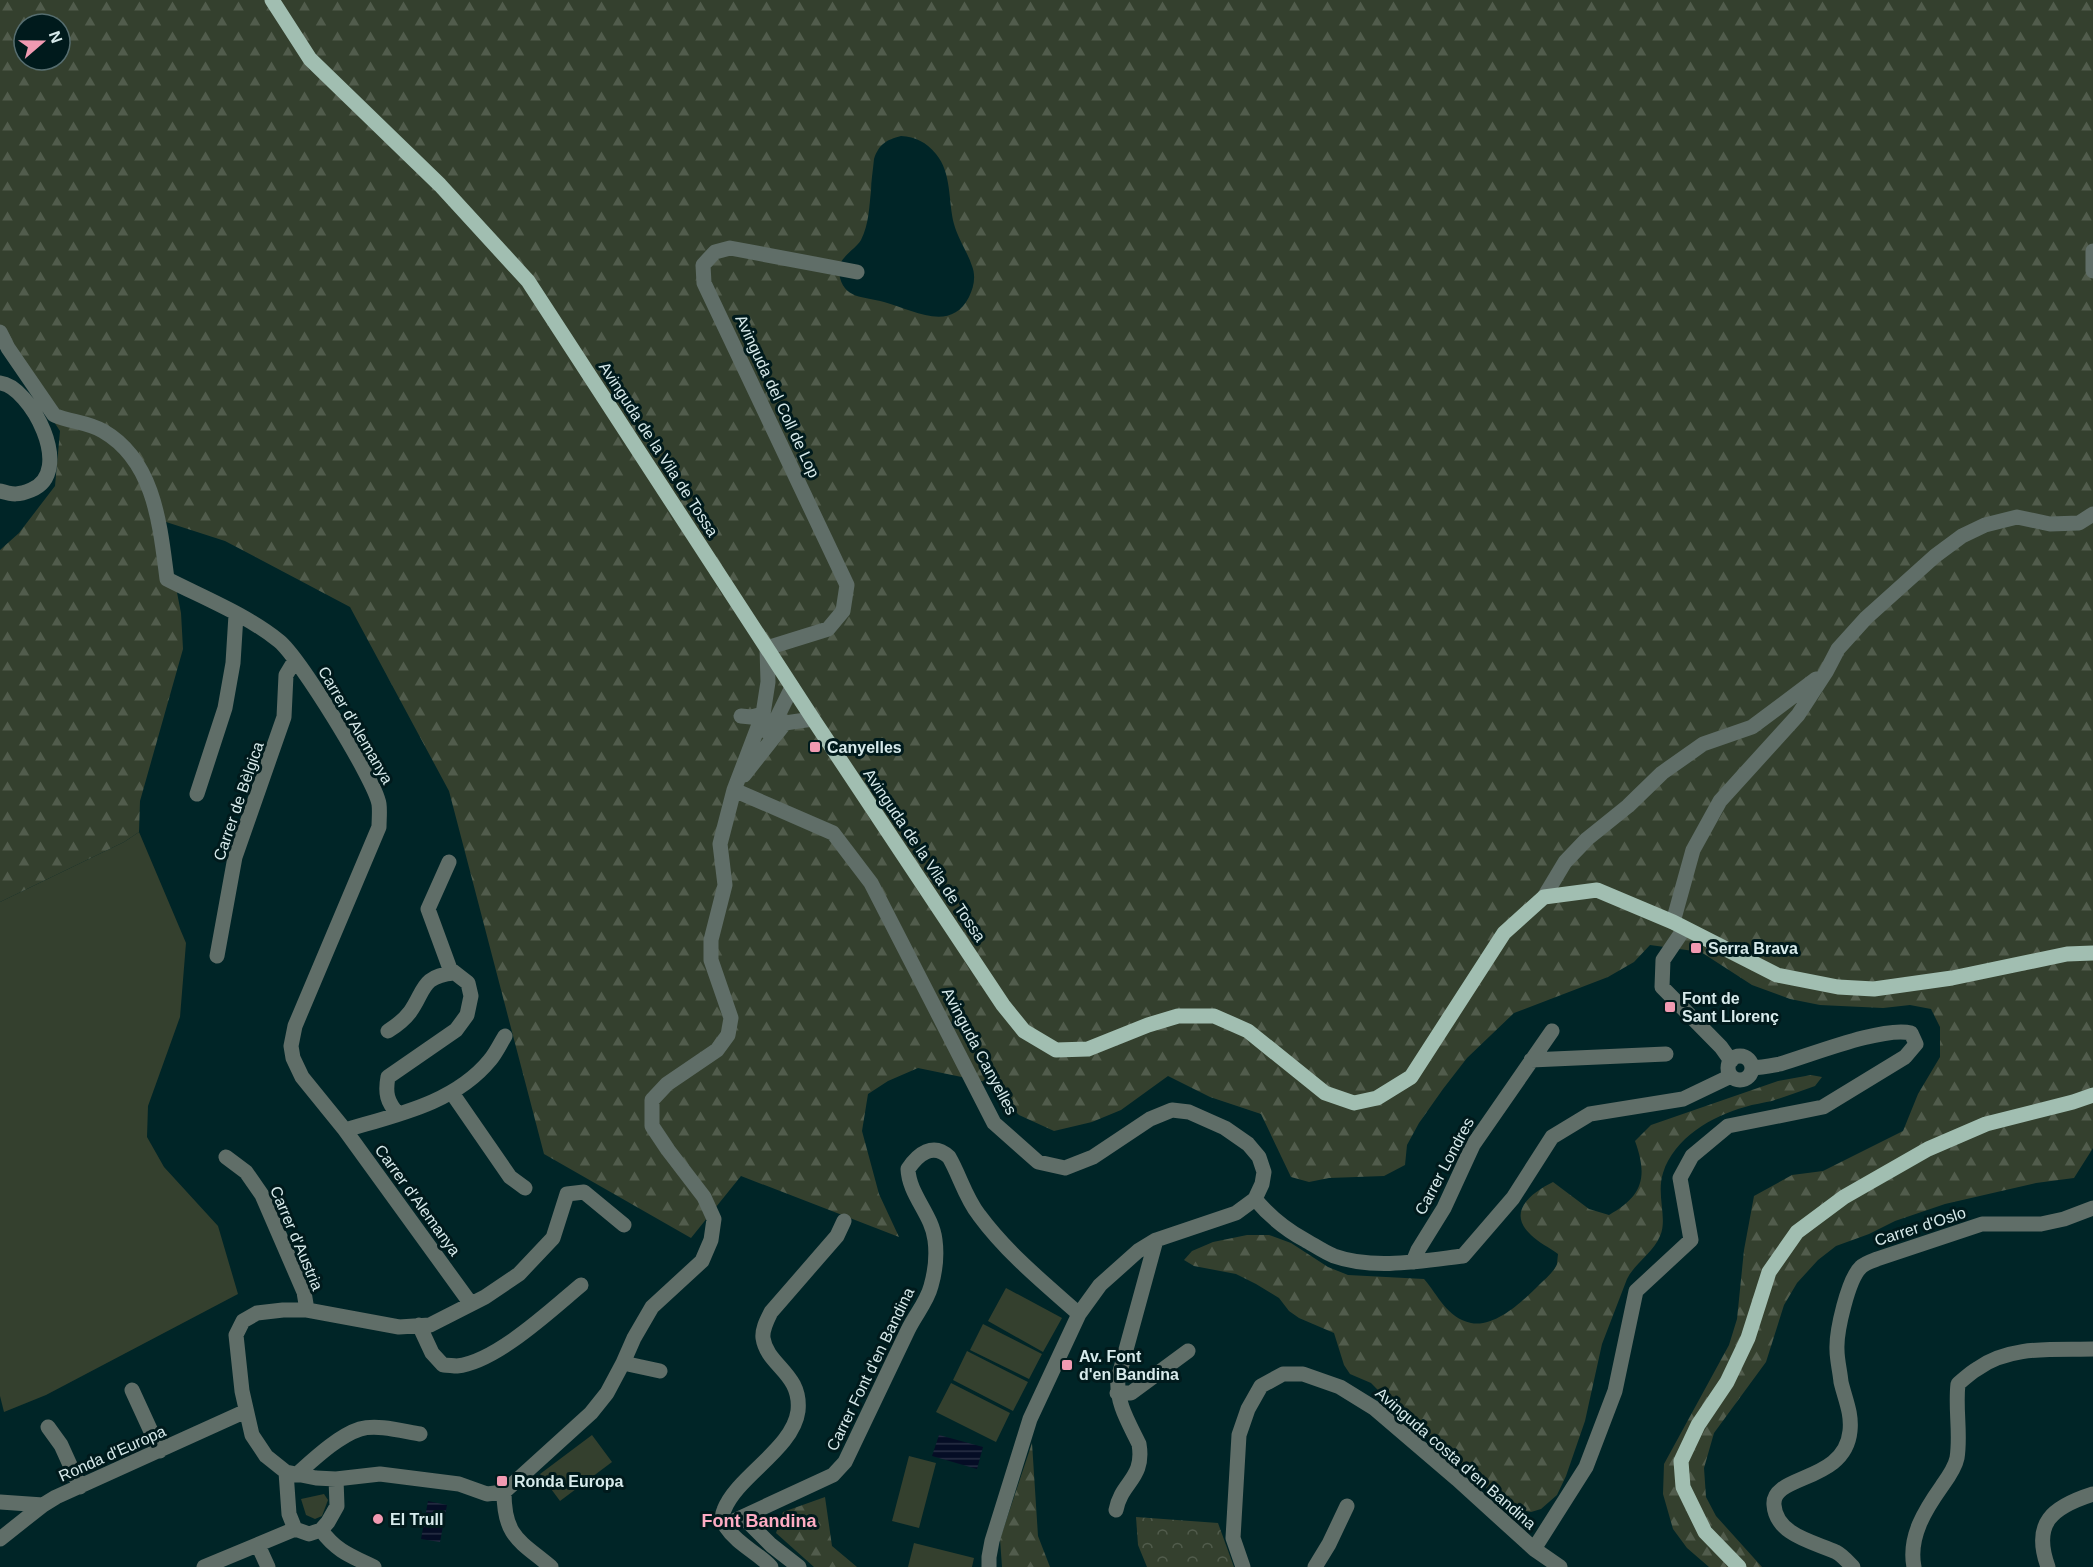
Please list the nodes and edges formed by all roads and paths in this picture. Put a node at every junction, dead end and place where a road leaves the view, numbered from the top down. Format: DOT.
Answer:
graph roads {
  1 [pos="272,0"];
  2 [pos="2093,251"];
  3 [pos="2093,271"];
  4 [pos="857,272"];
  5 [pos="0,332"];
  6 [pos="0,383"];
  7 [pos="54,415"];
  8 [pos="42,425"];
  9 [pos="0,491"];
  10 [pos="2093,514"];
  11 [pos="236,615"];
  12 [pos="767,648"];
  13 [pos="295,660"];
  14 [pos="1826,672"];
  15 [pos="792,687"];
  16 [pos="763,714"];
  17 [pos="741,716"];
  18 [pos="813,719"];
  19 [pos="756,758"];
  20 [pos="734,790"];
  21 [pos="197,794"];
  22 [pos="449,862"];
  23 [pos="1544,897"];
  24 [pos="1679,926"];
  25 [pos="2093,953"];
  26 [pos="217,956"];
  27 [pos="454,973"];
  28 [pos="388,1031"];
  29 [pos="1552,1031"];
  30 [pos="505,1036"];
  31 [pos="1666,1054"];
  32 [pos="1531,1060"];
  33 [pos="1731,1068"];
  34 [pos="452,1093"];
  35 [pos="2093,1095"];
  36 [pos="398,1114"];
  37 [pos="345,1130"];
  38 [pos="226,1157"];
  39 [pos="525,1188"];
  40 [pos="1255,1199"];
  41 [pos="2093,1208"];
  42 [pos="844,1221"];
  43 [pos="624,1225"];
  44 [pos="1156,1240"];
  45 [pos="1413,1262"];
  46 [pos="581,1285"];
  47 [pos="471,1304"];
  48 [pos="307,1310"];
  49 [pos="1079,1314"];
  50 [pos="420,1325"];
  51 [pos="2093,1349"];
  52 [pos="1188,1351"];
  53 [pos="624,1363"];
  54 [pos="660,1371"];
  55 [pos="132,1390"];
  56 [pos="1117,1393"];
  57 [pos="246,1411"];
  58 [pos="48,1427"];
  59 [pos="420,1434"];
  60 [pos="160,1451"];
  61 [pos="291,1474"];
  62 [pos="336,1479"];
  63 [pos="80,1486"];
  64 [pos="504,1492"];
  65 [pos="2093,1494"];
  66 [pos="0,1503"];
  67 [pos="43,1505"];
  68 [pos="1347,1506"];
  69 [pos="1116,1510"];
  70 [pos="743,1517"];
  71 [pos="725,1525"];
  72 [pos="296,1529"];
  73 [pos="321,1530"];
  74 [pos="0,1539"];
  75 [pos="258,1545"];
  76 [pos="1534,1548"];
  77 [pos="204,1567"];
  78 [pos="268,1567"];
  79 [pos="374,1567"];
  80 [pos="551,1567"];
  81 [pos="771,1567"];
  82 [pos="799,1567"];
  83 [pos="989,1567"];
  84 [pos="1243,1567"];
  85 [pos="1315,1567"];
  86 [pos="1560,1567"];
  87 [pos="1739,1567"];
  88 [pos="1853,1567"];
  89 [pos="1914,1567"];
  90 [pos="2048,1567"];
  1 -- 12 [label="main road, Avinguda de la Vila de Tossa"];
  2 -- 3 [label="street"];
  4 -- 12 [label="street, Avinguda del Coll de Lop"];
  5 -- 7 [label="street"];
  6 -- 8 [label="street"];
  7 -- 8 [label="street"];
  7 -- 11 [label="street, Carrer d'Alemanya"];
  8 -- 9 [label="street"];
  10 -- 14 [label="street"];
  11 -- 13 [label="street, Carrer d'Alemanya"];
  11 -- 21 [label="street"];
  12 -- 15 [label="main road, Avinguda de la Vila de Tossa"];
  12 -- 16 [label="street"];
  13 -- 26 [label="street, Carrer de Bèlgica"];
  13 -- 37 [label="street, Carrer d'Alemanya"];
  14 -- 23 [label="street"];
  14 -- 24 [label="street"];
  15 -- 18 [label="main road, Avinguda de la Vila de Tossa"];
  15 -- 19 [label="street"];
  16 -- 17 [label="street"];
  16 -- 20 [label="street"];
  18 -- 19 [label="street"];
  18 -- 23 [label="main road, Avinguda de la Vila de Tossa"];
  19 -- 20 [label="street"];
  20 -- 40 [label="street, Avinguda Canyelles"];
  20 -- 53 [label="street"];
  22 -- 27 [label="street"];
  23 -- 24 [label="main road"];
  24 -- 25 [label="main road"];
  24 -- 33 [label="street"];
  27 -- 28 [label="street"];
  27 -- 36 [label="street"];
  29 -- 32 [label="street, Carrer Londres"];
  30 -- 34 [label="street"];
  31 -- 32 [label="street"];
  32 -- 45 [label="street, Carrer Londres"];
  33 -- 45 [label="street"];
  33 -- 76 [label="street"];
  34 -- 36 [label="street"];
  34 -- 39 [label="street"];
  35 -- 87 [label="main road"];
  36 -- 37 [label="street"];
  37 -- 47 [label="street, Carrer d'Alemanya"];
  38 -- 48 [label="street, Carrer d'Austria"];
  40 -- 44 [label="street"];
  40 -- 45 [label="street"];
  41 -- 88 [label="street, Carrer d'Oslo"];
  42 -- 71 [label="street"];
  43 -- 47 [label="street"];
  44 -- 49 [label="street"];
  44 -- 56 [label="street"];
  46 -- 50 [label="street"];
  47 -- 50 [label="street"];
  48 -- 50 [label="street"];
  48 -- 57 [label="street"];
  49 -- 70 [label="street, Carrer Font d'en Bandina"];
  49 -- 83 [label="street"];
  51 -- 89 [label="street"];
  52 -- 56 [label="street"];
  53 -- 54 [label="street"];
  53 -- 64 [label="street"];
  55 -- 60 [label="street"];
  56 -- 69 [label="street"];
  57 -- 60 [label="street, Ronda d'Europa"];
  57 -- 61 [label="street"];
  58 -- 63 [label="street"];
  59 -- 61 [label="street"];
  60 -- 63 [label="street, Ronda d'Europa"];
  61 -- 62 [label="street"];
  61 -- 72 [label="street"];
  62 -- 64 [label="street"];
  62 -- 73 [label="street"];
  63 -- 67 [label="street, Ronda d'Europa"];
  64 -- 80 [label="street"];
  65 -- 90 [label="street"];
  66 -- 67 [label="street"];
  67 -- 74 [label="street, Ronda d'Europa"];
  68 -- 85 [label="street"];
  70 -- 71 [label="street, Carrer Font d'en Bandina"];
  70 -- 82 [label="street"];
  71 -- 81 [label="street"];
  72 -- 73 [label="street"];
  72 -- 75 [label="street"];
  73 -- 79 [label="street"];
  75 -- 77 [label="street"];
  75 -- 78 [label="street"];
  76 -- 84 [label="street, Avinguda costa d'en Bandina"];
  76 -- 86 [label="street, Avinguda costa d'en Bandina"];
}
